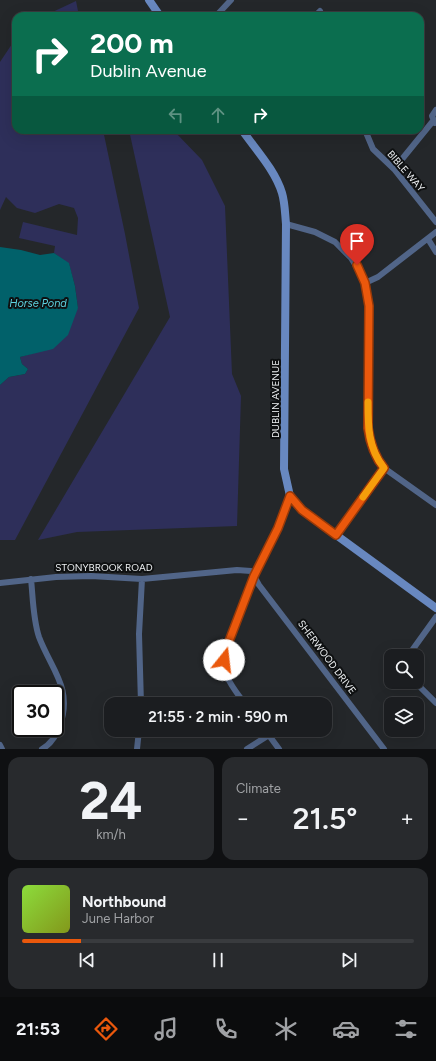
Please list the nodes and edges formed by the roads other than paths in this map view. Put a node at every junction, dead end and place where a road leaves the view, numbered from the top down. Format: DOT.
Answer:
graph roads {
  1 [pos="149,0"];
  2 [pos="231,0"];
  3 [pos="157,12"];
  4 [pos="220,12"];
  5 [pos="436,110"];
  6 [pos="435,122"];
  7 [pos="245,134"];
  8 [pos="367,134"];
  9 [pos="394,169"];
  10 [pos="436,222"];
  11 [pos="286,224"];
  12 [pos="436,232"];
  13 [pos="428,239"];
  14 [pos="436,252"];
  15 [pos="365,283"];
  16 [pos="384,468"];
  17 [pos="290,496"];
  18 [pos="436,505"];
  19 [pos="336,535"];
  20 [pos="254,576"];
  21 [pos="31,579"];
  22 [pos="142,579"];
  23 [pos="0,583"];
  24 [pos="436,608"];
  25 [pos="436,617"];
  26 [pos="413,649"];
  27 [pos="422,689"];
  28 [pos="141,697"];
  29 [pos="240,697"];
  30 [pos="436,703"];
  31 [pos="138,737"];
  32 [pos="262,737"];
  33 [pos="270,737"];
  34 [pos="0,745"];
  35 [pos="2,749"];
  36 [pos="42,749"];
  37 [pos="137,749"];
  38 [pos="247,749"];
  39 [pos="279,749"];
  40 [pos="384,749"];
  1 -- 3 [label="street"];
  2 -- 4 [label="street"];
  5 -- 6 [label="street"];
  6 -- 9 [label="street"];
  7 -- 11 [label="street, DUBLIN AVENUE"];
  8 -- 9 [label="street, BIBLE WAY"];
  9 -- 10 [label="street, BIBLE WAY"];
  11 -- 15 [label="street"];
  11 -- 17 [label="street, DUBLIN AVENUE"];
  12 -- 13 [label="street"];
  13 -- 14 [label="street"];
  13 -- 15 [label="street"];
  15 -- 16 [label="street"];
  16 -- 18 [label="street"];
  16 -- 19 [label="street"];
  17 -- 19 [label="street, DUBLIN AVENUE"];
  17 -- 20 [label="street"];
  19 -- 24 [label="street, DUBLIN AVENUE"];
  20 -- 22 [label="street, STONYBROOK ROAD"];
  20 -- 29 [label="street"];
  20 -- 40 [label="street, SHERWOOD DRIVE"];
  21 -- 22 [label="street, STONYBROOK ROAD"];
  21 -- 23 [label="street, STONYBROOK ROAD"];
  21 -- 36 [label="street"];
  22 -- 28 [label="street"];
  25 -- 26 [label="street"];
  27 -- 30 [label="street"];
  31 -- 37 [label="street"];
  32 -- 38 [label="street"];
  33 -- 39 [label="street"];
  34 -- 35 [label="street"];
}
